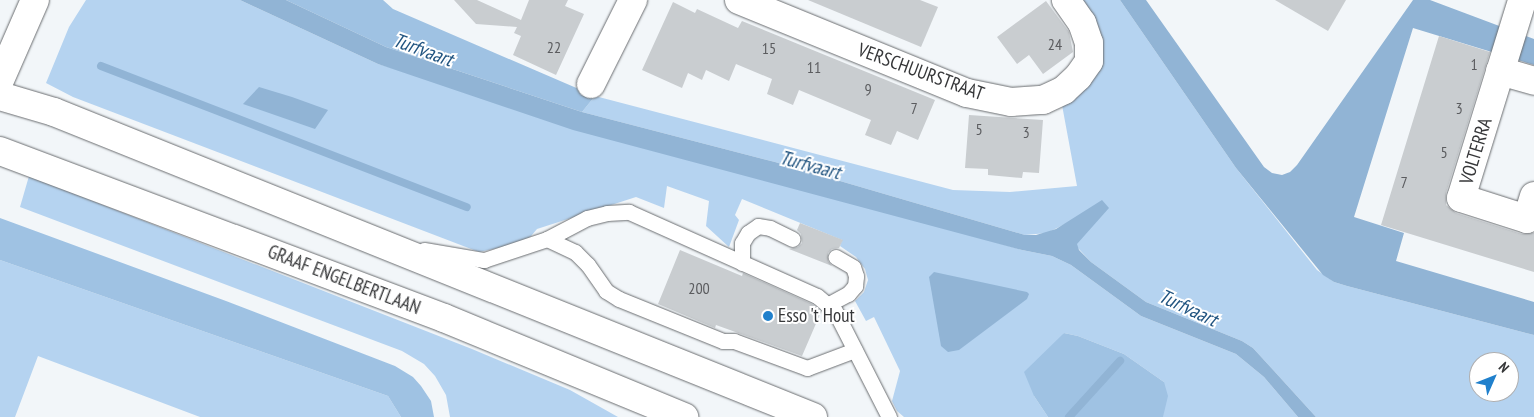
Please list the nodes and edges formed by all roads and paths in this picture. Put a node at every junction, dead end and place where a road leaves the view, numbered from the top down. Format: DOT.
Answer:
graph roads {
  1 [pos="35,0"];
  2 [pos="632,0"];
  3 [pos="739,0"];
  4 [pos="1066,0"];
  5 [pos="1522,0"];
  6 [pos="1534,5"];
  7 [pos="1503,64"];
  8 [pos="0,80"];
  9 [pos="1534,81"];
  10 [pos="591,84"];
  11 [pos="0,96"];
  12 [pos="0,151"];
  13 [pos="1534,196"];
  14 [pos="547,239"];
  15 [pos="793,239"];
  16 [pos="384,243"];
  17 [pos="836,257"];
  18 [pos="742,263"];
  19 [pos="827,305"];
  20 [pos="855,350"];
  21 [pos="684,417"];
  22 [pos="813,417"];
  23 [pos="889,417"];
  1 -- 8 [label="main road"];
  2 -- 10 [label="main road"];
  3 -- 4 [label="main road, VERSCHUURSTRAAT"];
  5 -- 6 [label="main road"];
  5 -- 7 [label="main road, VOLTERRA"];
  7 -- 9 [label="main road"];
  7 -- 13 [label="main road, VOLTERRA"];
  11 -- 16 [label="main road"];
  12 -- 21 [label="main road, GRAAF ENGELBERTLAAN"];
  14 -- 16 [label="lane"];
  14 -- 18 [label="lane"];
  14 -- 20 [label="lane"];
  15 -- 18 [label="lane"];
  16 -- 22 [label="main road"];
  17 -- 19 [label="lane"];
  18 -- 19 [label="lane"];
  19 -- 20 [label="lane"];
  20 -- 23 [label="lane"];
}
